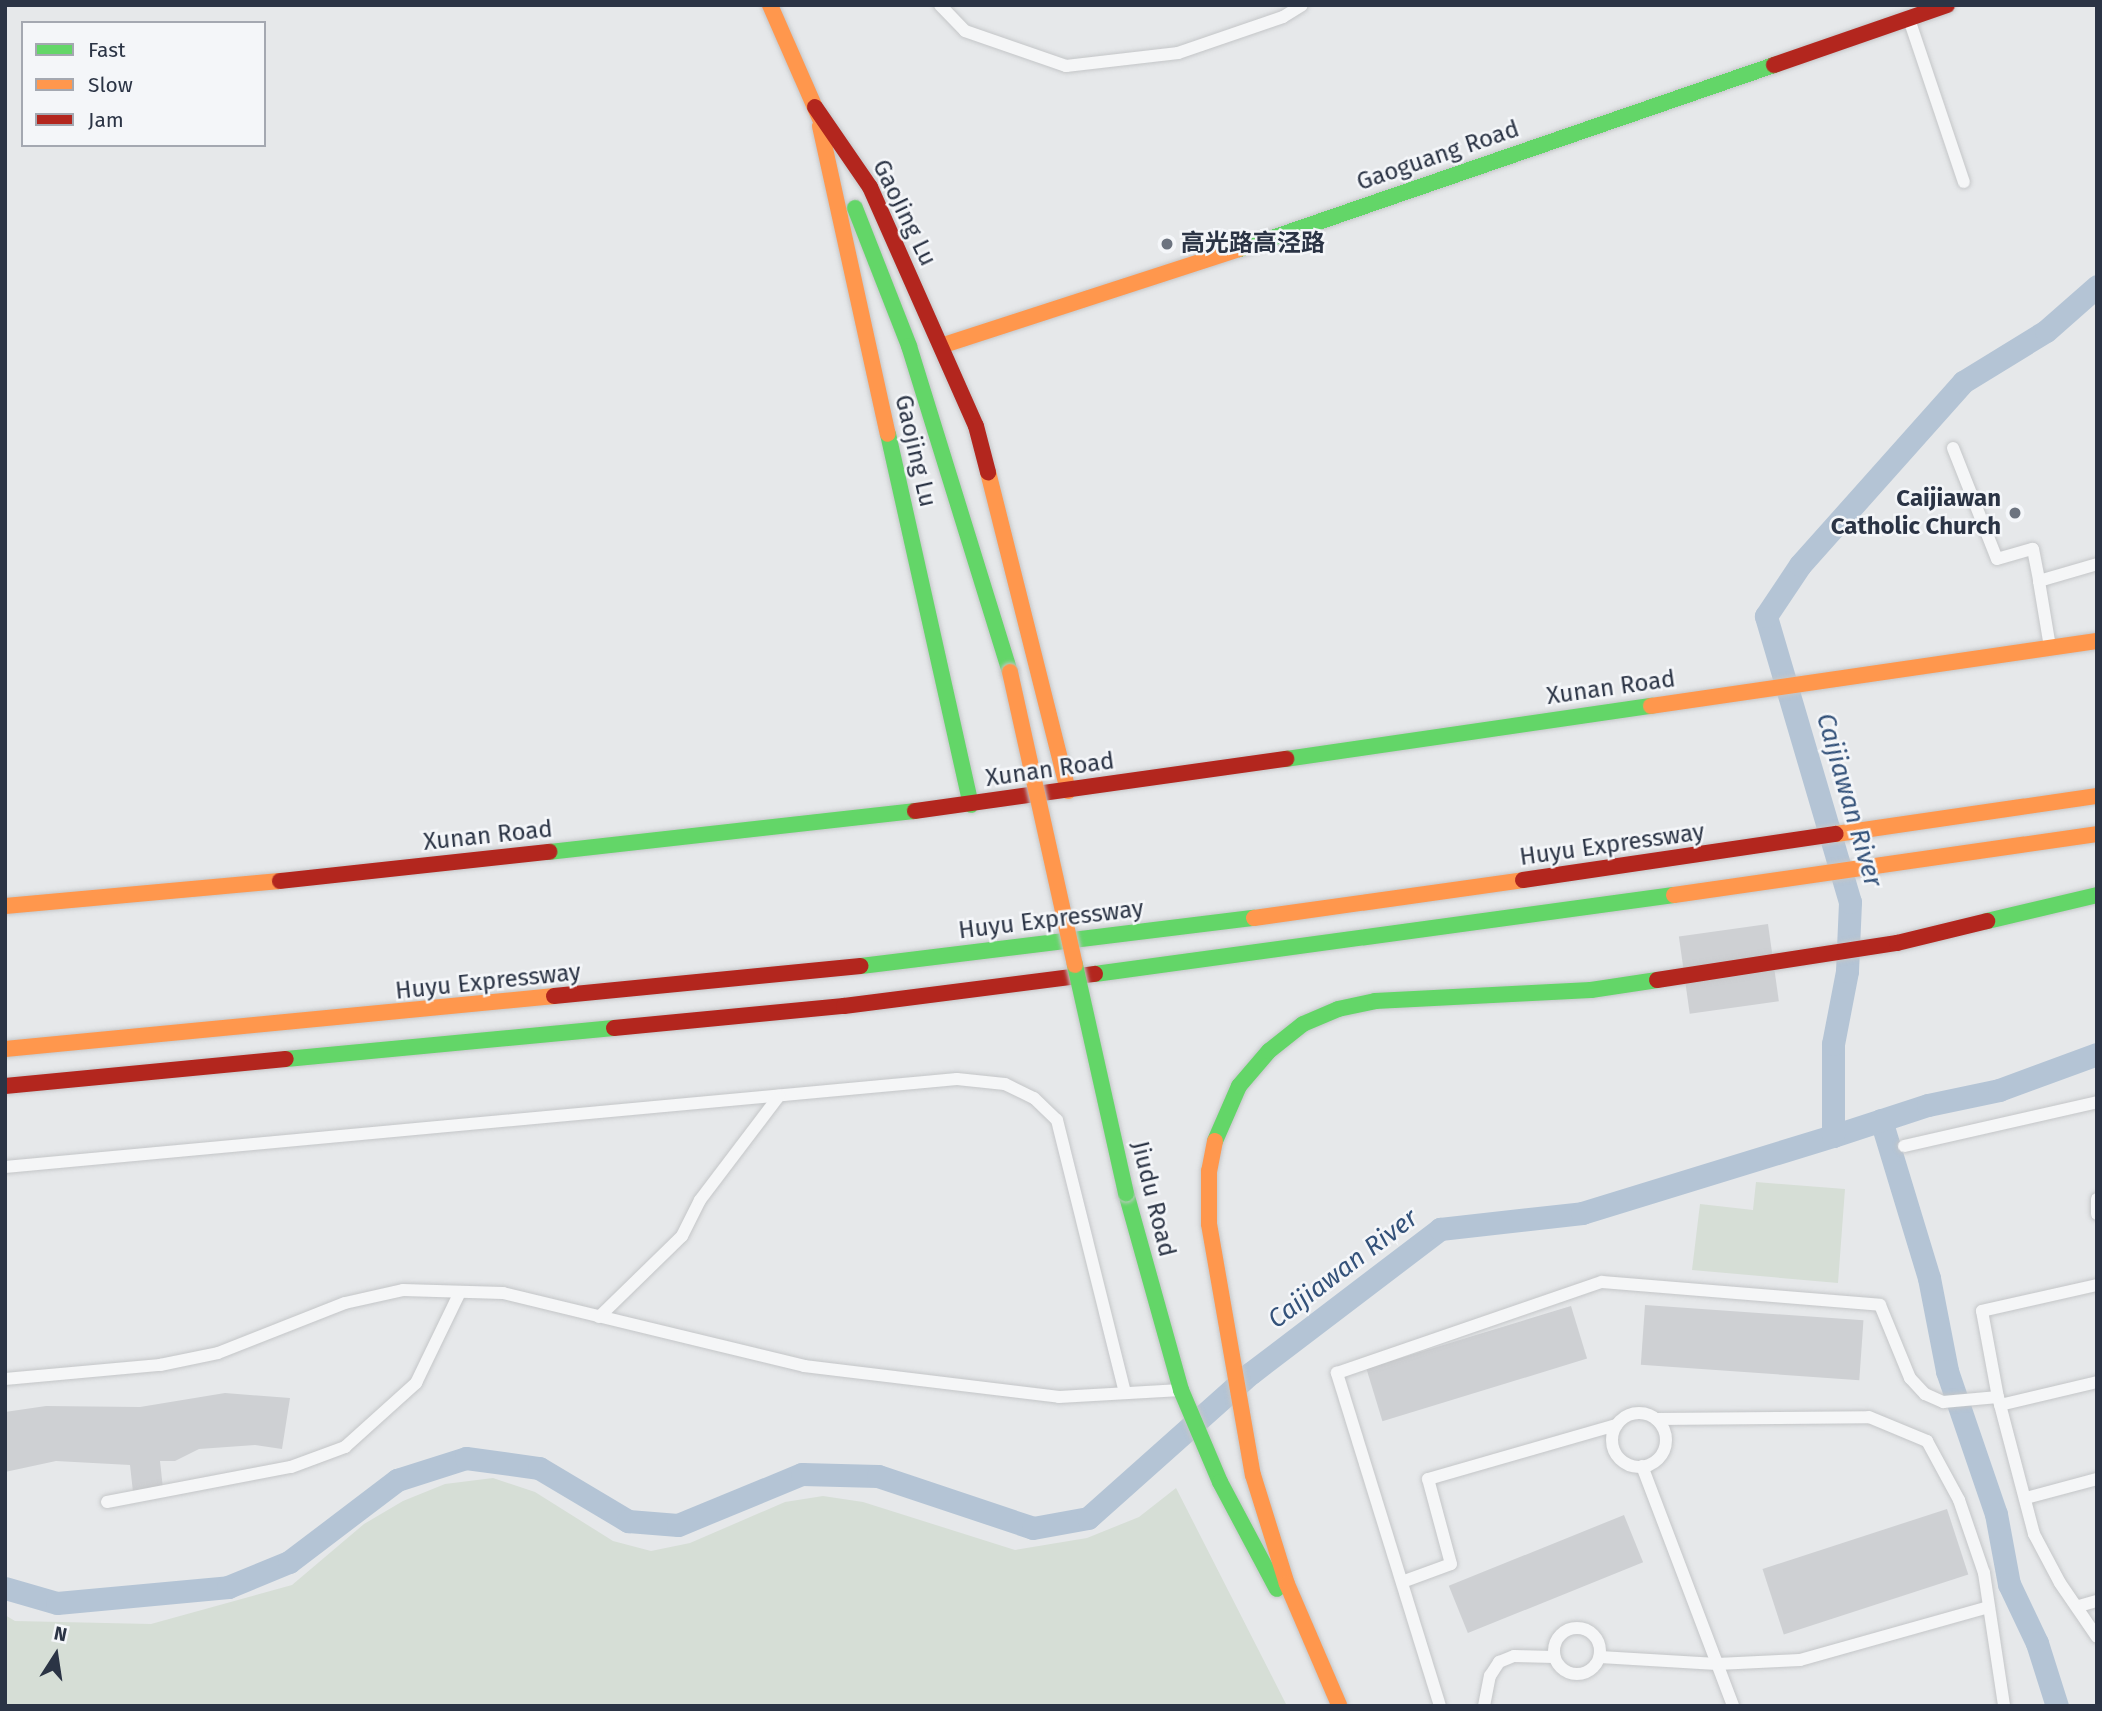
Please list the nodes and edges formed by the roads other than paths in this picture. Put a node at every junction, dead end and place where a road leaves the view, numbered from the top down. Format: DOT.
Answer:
graph roads {
  1 [pos="770,5"];
  2 [pos="940,5"];
  3 [pos="1302,5"];
  4 [pos="1947,5"];
  5 [pos="1909,18"];
  6 [pos="815,107"];
  7 [pos="1964,182"];
  8 [pos="941,345"];
  9 [pos="1953,448"];
  10 [pos="2097,564"];
  11 [pos="2039,581"];
  12 [pos="2097,641"];
  13 [pos="2050,648"];
  14 [pos="1010,672"];
  15 [pos="1068,790"];
  16 [pos="2097,796"];
  17 [pos="971,805"];
  18 [pos="2097,835"];
  19 [pos="2097,895"];
  20 [pos="5,906"];
  21 [pos="437,1010"];
  22 [pos="5,1043"];
  23 [pos="5,1049"];
  24 [pos="5,1086"];
  25 [pos="779,1096"];
  26 [pos="2097,1102"];
  27 [pos="1904,1146"];
  28 [pos="5,1167"];
  29 [pos="2097,1199"];
  30 [pos="2097,1214"];
  31 [pos="2097,1285"];
  32 [pos="460,1292"];
  33 [pos="599,1317"];
  34 [pos="5,1379"];
  35 [pos="2097,1382"];
  36 [pos="1181,1390"];
  37 [pos="1125,1393"];
  38 [pos="1999,1401"];
  39 [pos="1656,1419"];
  40 [pos="1616,1425"];
  41 [pos="1642,1466"];
  42 [pos="2097,1479"];
  43 [pos="2026,1498"];
  44 [pos="107,1502"];
  45 [pos="1402,1582"];
  46 [pos="2097,1601"];
  47 [pos="2080,1606"];
  48 [pos="1989,1607"];
  49 [pos="2097,1637"];
  50 [pos="1554,1657"];
  51 [pos="1600,1657"];
  52 [pos="1717,1664"];
  53 [pos="1339,1705"];
  54 [pos="1440,1706"];
  55 [pos="1484,1706"];
  56 [pos="1733,1706"];
  57 [pos="2004,1706"];
  1 -- 6 [label="main road, Gaojing Lu"];
  2 -- 3 [label="lane"];
  4 -- 5 [label="main road, Gaoguang Road"];
  5 -- 7 [label="lane"];
  5 -- 8 [label="main road, Gaoguang Road"];
  6 -- 8 [label="main road, GaoJing Lu"];
  6 -- 14 [label="main road, Gaojing Lu"];
  6 -- 17 [label="main road, Gaojing Lu"];
  8 -- 15 [label="main road, GaoJing Lu"];
  9 -- 11 [label="lane"];
  10 -- 11 [label="lane"];
  11 -- 13 [label="lane"];
  12 -- 13 [label="main road, Xunan Road"];
  13 -- 15 [label="main road, Xunan Road"];
  14 -- 36 [label="main road, Jiudu Road, bridge"];
  15 -- 17 [label="main road, Xunan Road"];
  16 -- 21 [label="main road, Huyu Expressway"];
  17 -- 20 [label="main road, Xunan Road"];
  18 -- 24 [label="main road"];
  19 -- 53 [label="main road"];
  21 -- 22 [label="main road"];
  21 -- 23 [label="main road, Huyu Expressway"];
  25 -- 28 [label="lane"];
  25 -- 33 [label="lane"];
  25 -- 37 [label="lane"];
  26 -- 27 [label="lane"];
  29 -- 30 [label="lane"];
  31 -- 38 [label="lane"];
  32 -- 33 [label="lane"];
  32 -- 34 [label="lane"];
  32 -- 44 [label="lane"];
  33 -- 37 [label="lane"];
  35 -- 38 [label="lane"];
  36 -- 37 [label="lane"];
  36 -- 53 [label="main road, Jiudu Road"];
  38 -- 43 [label="lane"];
  38 -- 45 [label="lane"];
  39 -- 40 [label="lane"];
  39 -- 41 [label="lane"];
  39 -- 48 [label="lane"];
  40 -- 41 [label="lane"];
  40 -- 45 [label="lane"];
  41 -- 52 [label="lane"];
  42 -- 43 [label="lane"];
  43 -- 47 [label="lane"];
  45 -- 54 [label="lane"];
  46 -- 47 [label="lane"];
  47 -- 49 [label="lane"];
  48 -- 52 [label="lane"];
  48 -- 57 [label="lane"];
  50 -- 51 [label="lane"];
  50 -- 51 [label="lane"];
  50 -- 55 [label="lane"];
  51 -- 52 [label="lane"];
  52 -- 56 [label="lane"];
}
